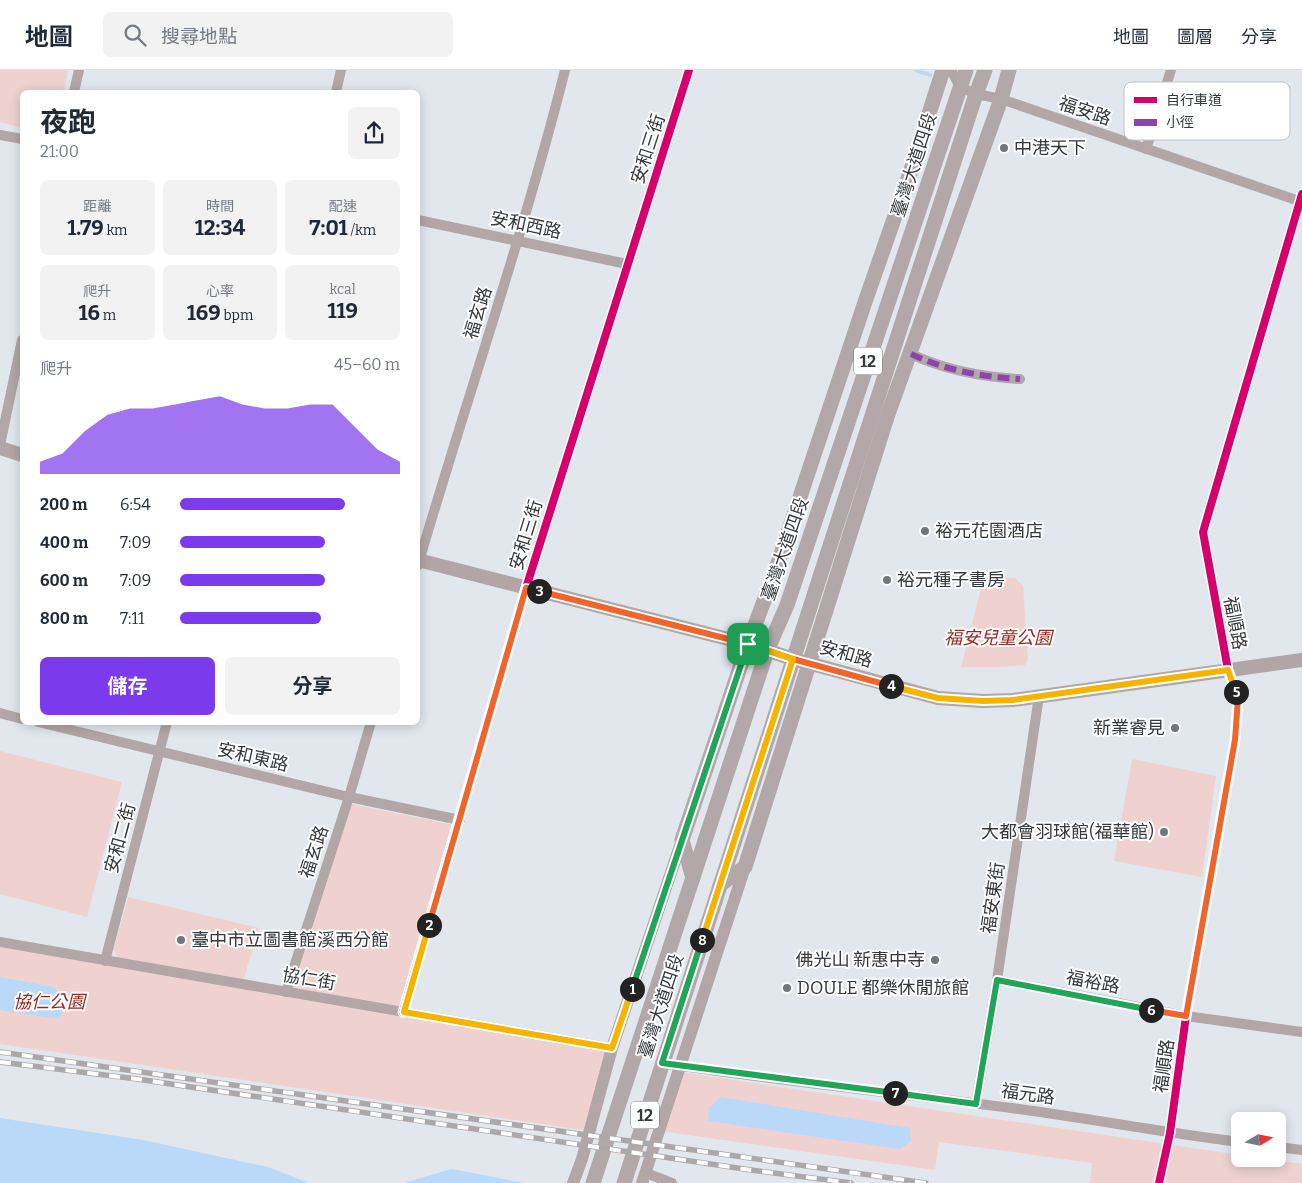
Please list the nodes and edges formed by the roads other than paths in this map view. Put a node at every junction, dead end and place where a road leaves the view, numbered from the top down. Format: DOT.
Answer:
graph roads {
  1 [pos="79,70"];
  2 [pos="341,70"];
  3 [pos="565,70"];
  4 [pos="689,70"];
  5 [pos="943,70"];
  6 [pos="951,70"];
  7 [pos="966,70"];
  8 [pos="985,70"];
  9 [pos="1009,70"];
  10 [pos="1171,70"];
  11 [pos="1167,82"];
  12 [pos="960,87"];
  13 [pos="74,90"];
  14 [pos="336,90"];
  15 [pos="976,94"];
  16 [pos="1001,99"];
  17 [pos="0,135"];
  18 [pos="20,139"];
  19 [pos="1149,140"];
  20 [pos="1146,149"];
  21 [pos="1301,199"];
  22 [pos="420,220"];
  23 [pos="518,240"];
  24 [pos="627,264"];
  25 [pos="20,350"];
  26 [pos="911,354"];
  27 [pos="1020,379"];
  28 [pos="0,447"];
  29 [pos="20,454"];
  30 [pos="420,556"];
  31 [pos="420,562"];
  32 [pos="526,588"];
  33 [pos="748,644"];
  34 [pos="767,651"];
  35 [pos="793,659"];
  36 [pos="1302,660"];
  37 [pos="809,663"];
  38 [pos="1228,670"];
  39 [pos="1039,696"];
  40 [pos="0,713"];
  41 [pos="20,718"];
  42 [pos="50,725"];
  43 [pos="166,725"];
  44 [pos="370,725"];
  45 [pos="160,752"];
  46 [pos="349,797"];
  47 [pos="460,820"];
  48 [pos="682,840"];
  49 [pos="745,867"];
  50 [pos="693,878"];
  51 [pos="720,885"];
  52 [pos="0,942"];
  53 [pos="105,961"];
  54 [pos="997,980"];
  55 [pos="286,992"];
  56 [pos="404,1012"];
  57 [pos="1186,1016"];
  58 [pos="1302,1032"];
  59 [pos="612,1048"];
  60 [pos="662,1063"];
  61 [pos="680,1066"];
  62 [pos="976,1104"];
  63 [pos="1170,1133"];
  64 [pos="1231,1141"];
  65 [pos="1286,1148"];
  66 [pos="1302,1150"];
  67 [pos="644,1178"];
  68 [pos="573,1183"];
  69 [pos="593,1183"];
  70 [pos="624,1183"];
  71 [pos="672,1183"];
  72 [pos="1159,1183"];
  1 -- 13 [label="street"];
  2 -- 14 [label="street"];
  3 -- 23 [label="street, 福玄路"];
  4 -- 24 [label="street, 安和三街"];
  5 -- 33 [label="main road, 臺灣大道四段 / 12"];
  6 -- 12 [label="street"];
  7 -- 12 [label="main road, 臺灣大道四段 / 12"];
  8 -- 15 [label="main road, 臺灣大道四段 / 12"];
  9 -- 16 [label="main road, 臺灣大道四段 / 12"];
  10 -- 11 [label="street"];
  12 -- 15 [label="street, 福安路"];
  12 -- 34 [label="main road, 臺灣大道四段 / 12"];
  15 -- 16 [label="street, 福安路"];
  15 -- 35 [label="main road, 臺灣大道四段 / 12"];
  16 -- 20 [label="street, 福安路"];
  16 -- 26 [label="main road, 臺灣大道四段 / 12"];
  17 -- 18 [label="street"];
  19 -- 20 [label="street"];
  20 -- 21 [label="street, 福安路"];
  21 -- 38 [label="street, 福順路"];
  22 -- 23 [label="street, 安和西路"];
  23 -- 24 [label="street, 安和西路"];
  23 -- 30 [label="street, 福玄路"];
  24 -- 32 [label="street, 安和三街"];
  25 -- 28 [label="street"];
  26 -- 27 [label="street"];
  26 -- 37 [label="main road, 臺灣大道四段 / 12"];
  28 -- 29 [label="main road"];
  31 -- 32 [label="main road, 安和路"];
  32 -- 33 [label="main road, 安和路"];
  32 -- 47 [label="street, 安和三街"];
  33 -- 34 [label="main road, 安和路"];
  33 -- 48 [label="main road, 臺灣大道四段"];
  34 -- 35 [label="main road, 安和路"];
  34 -- 50 [label="main road, 臺灣大道四段 / 12"];
  35 -- 37 [label="main road, 安和路"];
  35 -- 51 [label="main road, 臺灣大道四段 / 12"];
  36 -- 38 [label="main road, 安和路"];
  37 -- 39 [label="main road, 安和路"];
  37 -- 49 [label="main road, 臺灣大道四段"];
  38 -- 39 [label="main road, 安和路"];
  38 -- 57 [label="street, 福順路"];
  39 -- 54 [label="street, 福安東街"];
  40 -- 41 [label="street"];
  42 -- 45 [label="street, 安和東路"];
  43 -- 45 [label="street, 安和二街"];
  44 -- 46 [label="street, 福玄路"];
  45 -- 46 [label="street, 安和東路"];
  45 -- 53 [label="street, 安和二街"];
  46 -- 47 [label="street, 安和東路"];
  46 -- 55 [label="street, 福玄路"];
  47 -- 56 [label="street, 安和三街"];
  48 -- 50 [label="main road"];
  48 -- 59 [label="street, 臺灣大道四段"];
  49 -- 51 [label="main road"];
  49 -- 61 [label="street, 臺灣大道四段"];
  50 -- 69 [label="main road, 臺灣大道四段 / 12"];
  51 -- 60 [label="main road, 臺灣大道四段 / 12"];
  52 -- 53 [label="street, 協仁街"];
  53 -- 55 [label="street, 協仁街"];
  54 -- 57 [label="street, 福裕路"];
  54 -- 62 [label="street, 福安東街"];
  55 -- 56 [label="street, 協仁街"];
  56 -- 59 [label="street, 協仁街"];
  57 -- 58 [label="street, 福裕路"];
  57 -- 63 [label="street, 福順路"];
  59 -- 68 [label="street, 臺灣大道四段"];
  60 -- 61 [label="street, 福元路"];
  60 -- 70 [label="main road, 臺灣大道四段 / 12"];
  61 -- 62 [label="street, 福元路"];
  61 -- 67 [label="street, 臺灣大道四段"];
  62 -- 63 [label="street, 福元路"];
  63 -- 64 [label="street, 福元路"];
  63 -- 72 [label="street, 福順路"];
  65 -- 66 [label="street"];
  67 -- 71 [label="street"];
}
